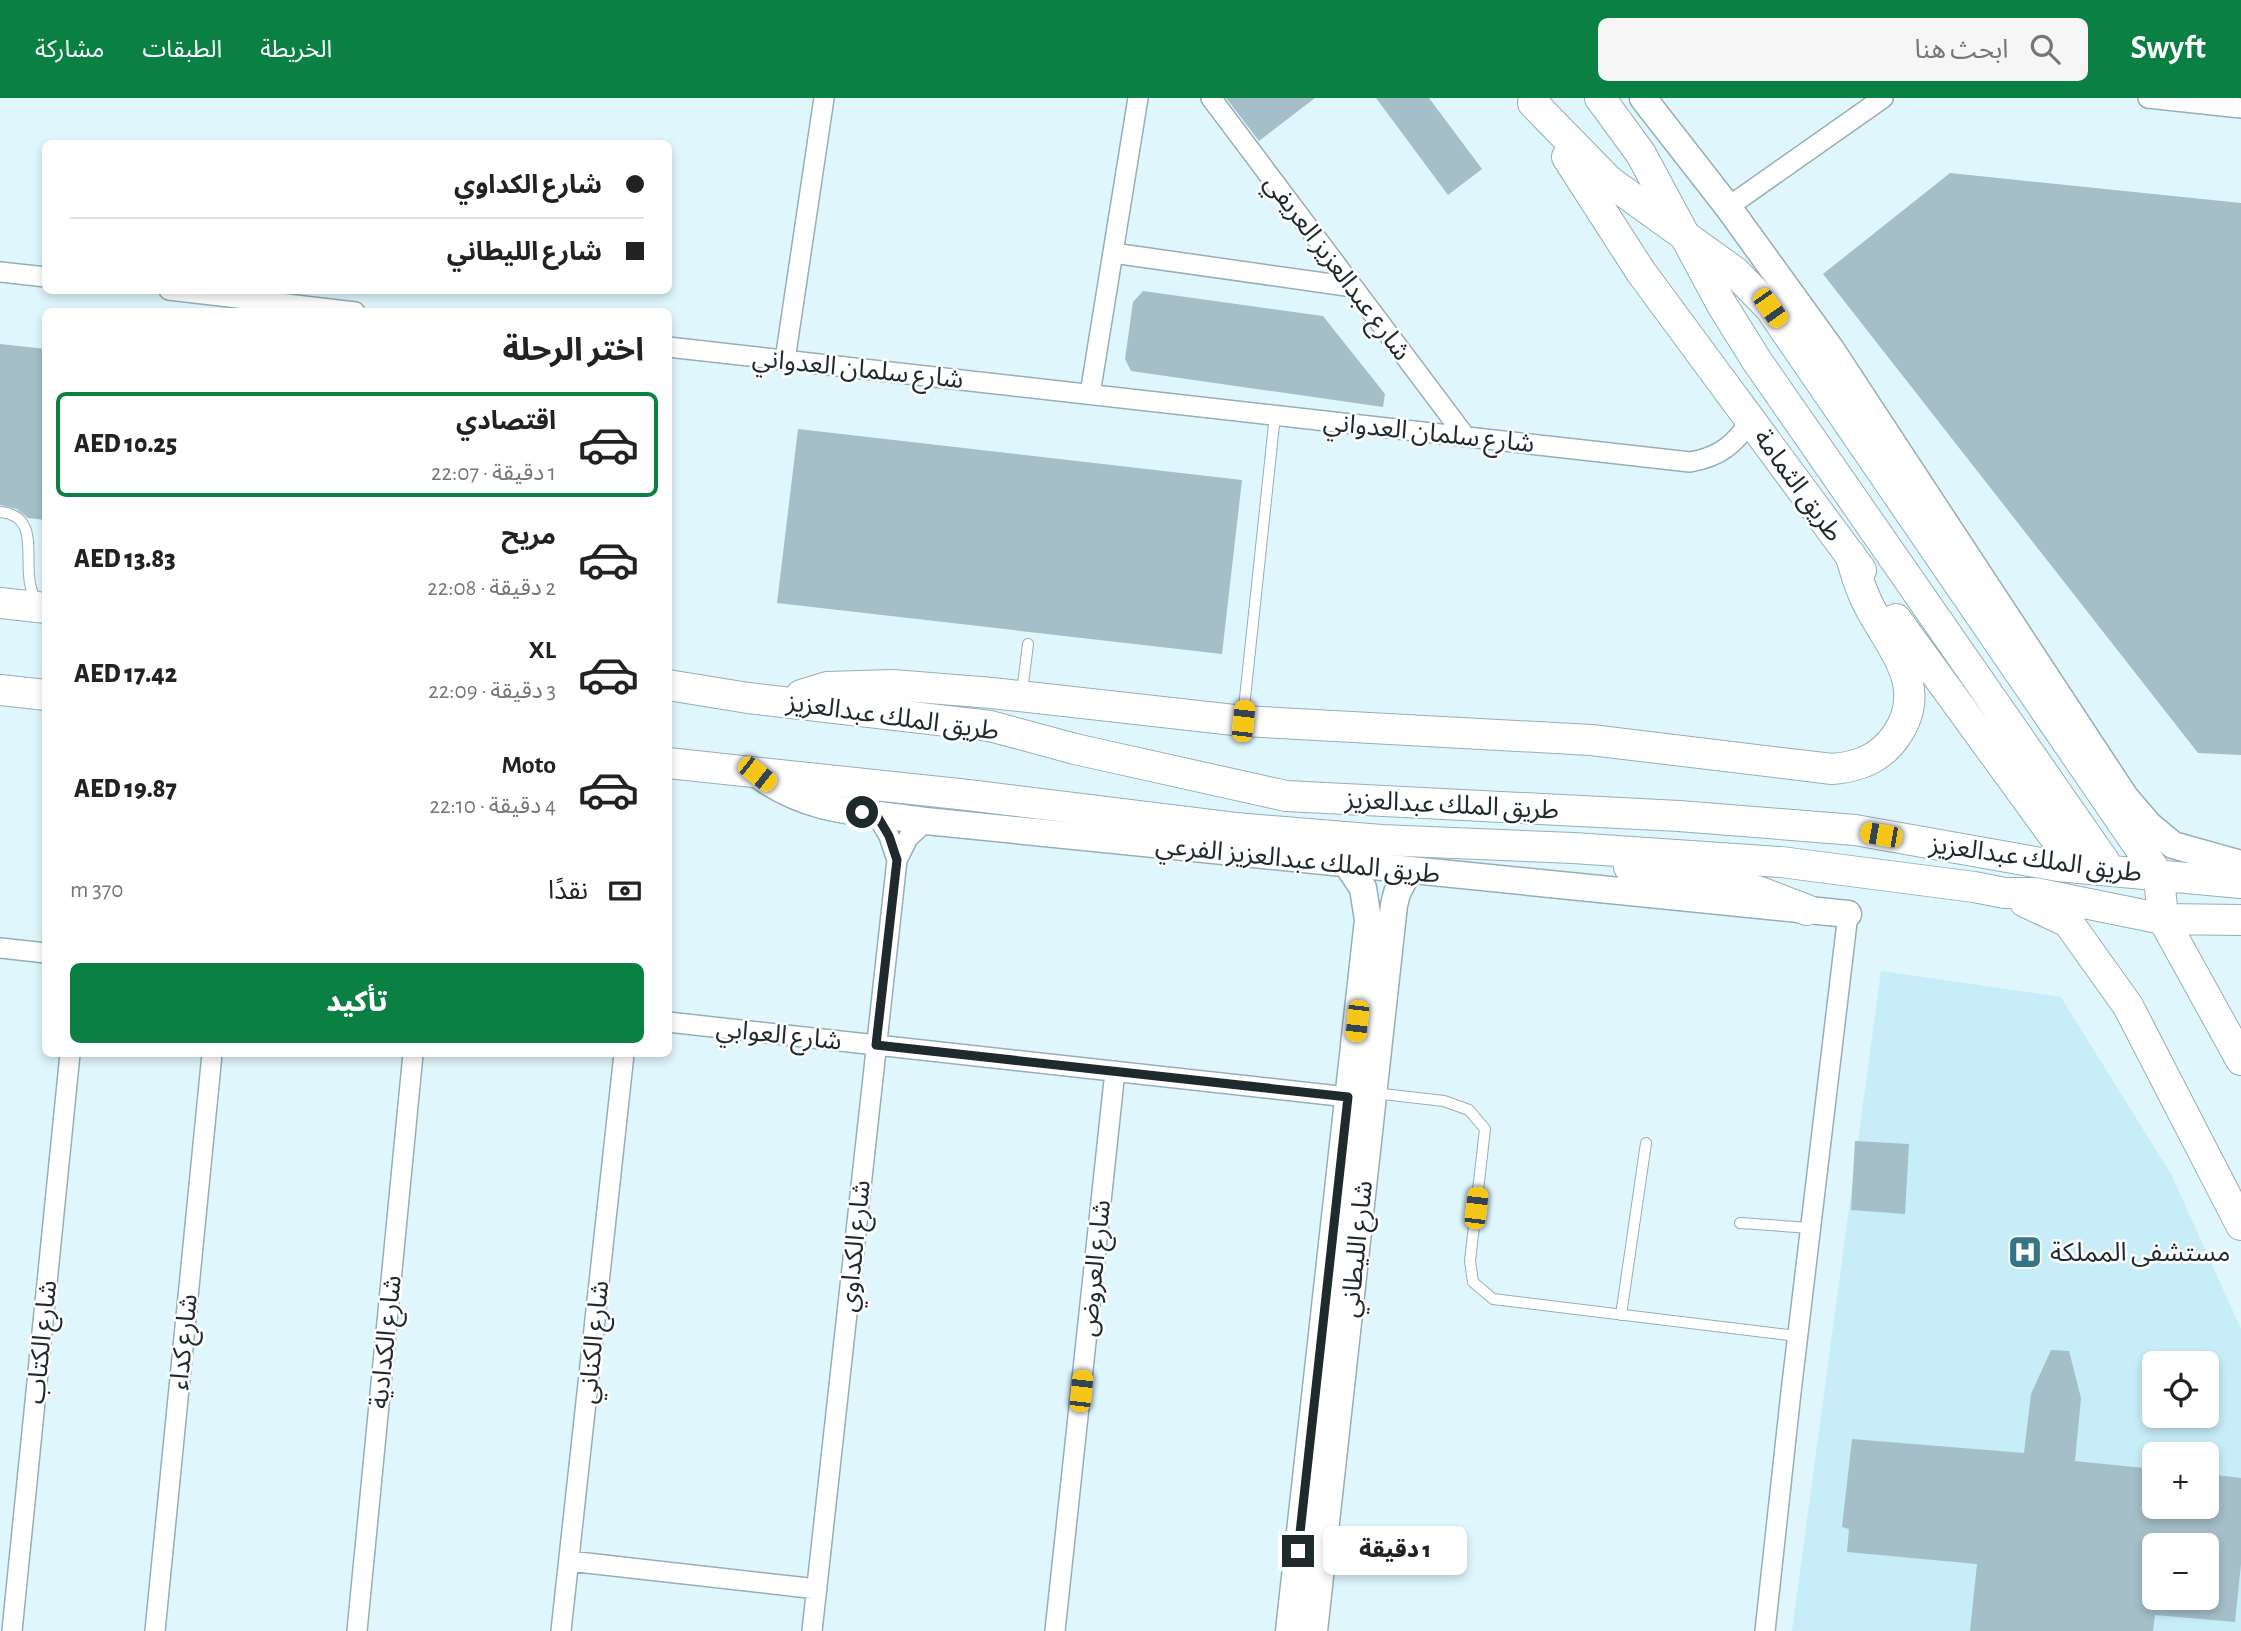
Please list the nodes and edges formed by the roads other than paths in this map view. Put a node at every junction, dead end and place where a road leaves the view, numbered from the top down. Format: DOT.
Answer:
graph roads {
  1 [pos="824,98"];
  2 [pos="1138,98"];
  3 [pos="1211,98"];
  4 [pos="1643,98"];
  5 [pos="1883,98"];
  6 [pos="2148,98"];
  7 [pos="1531,101"];
  8 [pos="1607,108"];
  9 [pos="2241,108"];
  10 [pos="1728,206"];
  11 [pos="1682,234"];
  12 [pos="1113,253"];
  13 [pos="0,272"];
  14 [pos="42,277"];
  15 [pos="1353,287"];
  16 [pos="203,294"];
  17 [pos="321,308"];
  18 [pos="672,347"];
  19 [pos="785,360"];
  20 [pos="1090,394"];
  21 [pos="1275,415"];
  22 [pos="1751,419"];
  23 [pos="1465,436"];
  24 [pos="0,512"];
  25 [pos="1850,554"];
  26 [pos="0,603"];
  27 [pos="42,606"];
  28 [pos="42,608"];
  29 [pos="1028,644"];
  30 [pos="672,686"];
  31 [pos="0,690"];
  32 [pos="42,695"];
  33 [pos="1021,696"];
  34 [pos="780,701"];
  35 [pos="1243,721"];
  36 [pos="672,763"];
  37 [pos="757,774"];
  38 [pos="876,814"];
  39 [pos="926,821"];
  40 [pos="1573,848"];
  41 [pos="897,860"];
  42 [pos="2038,862"];
  43 [pos="1346,863"];
  44 [pos="2241,864"];
  45 [pos="2077,868"];
  46 [pos="1409,870"];
  47 [pos="2111,871"];
  48 [pos="2159,876"];
  49 [pos="2241,883"];
  50 [pos="2005,893"];
  51 [pos="2035,893"];
  52 [pos="1807,910"];
  53 [pos="1847,914"];
  54 [pos="2163,919"];
  55 [pos="2241,919"];
  56 [pos="0,948"];
  57 [pos="42,953"];
  58 [pos="672,1022"];
  59 [pos="876,1045"];
  60 [pos="70,1057"];
  61 [pos="212,1057"];
  62 [pos="413,1057"];
  63 [pos="624,1057"];
  64 [pos="2241,1060"];
  65 [pos="1115,1071"];
  66 [pos="1361,1095"];
  67 [pos="1646,1143"];
  68 [pos="1740,1223"];
  69 [pos="2241,1226"];
  70 [pos="1810,1227"];
  71 [pos="1621,1315"];
  72 [pos="1797,1336"];
  73 [pos="569,1561"];
  74 [pos="817,1588"];
  75 [pos="12,1631"];
  76 [pos="155,1631"];
  77 [pos="356,1631"];
  78 [pos="561,1631"];
  79 [pos="812,1631"];
  80 [pos="1055,1631"];
  81 [pos="1289,1631"];
  82 [pos="1314,1631"];
  83 [pos="1765,1631"];
  1 -- 19 [label="street"];
  2 -- 12 [label="street"];
  3 -- 15 [label="street, شارع عبدالعزيز العريفي"];
  4 -- 10 [label="street"];
  5 -- 10 [label="street"];
  6 -- 9 [label="street"];
  7 -- 8 [label="main road"];
  7 -- 11 [label="main road"];
  7 -- 22 [label="main road, طريق الثمامة"];
  8 -- 11 [label="main road, طريق الثمامة"];
  10 -- 44 [label="street"];
  11 -- 47 [label="main road, طريق الثمامة"];
  11 -- 48 [label="main road"];
  12 -- 15 [label="street"];
  12 -- 20 [label="street"];
  13 -- 14 [label="street"];
  15 -- 23 [label="street, شارع عبدالعزيز العريفي"];
  16 -- 17 [label="street"];
  18 -- 19 [label="street, شارع سلمان العدواني"];
  19 -- 20 [label="street, شارع سلمان العدواني"];
  20 -- 21 [label="street, شارع سلمان العدواني"];
  21 -- 23 [label="street, شارع سلمان العدواني"];
  21 -- 35 [label="lane"];
  22 -- 23 [label="street, شارع سلمان العدواني"];
  22 -- 25 [label="main road, طريق الثمامة"];
  24 -- 27 [label="lane"];
  25 -- 35 [label="main road"];
  25 -- 45 [label="main road, طريق الثمامة"];
  26 -- 28 [label="main road"];
  29 -- 33 [label="lane"];
  30 -- 34 [label="main road, طريق الملك عبدالعزيز"];
  31 -- 32 [label="main road"];
  33 -- 34 [label="main road"];
  33 -- 35 [label="main road"];
  34 -- 42 [label="main road, طريق الملك عبدالعزيز"];
  36 -- 37 [label="main road, طريق الملك عبدالعزيز"];
  37 -- 38 [label="street, طريق الملك عبدالعزيز الفرعي"];
  37 -- 40 [label="main road, طريق الملك عبدالعزيز"];
  38 -- 39 [label="street, طريق الملك عبدالعزيز الفرعي"];
  38 -- 41 [label="street, شارع الكداوي"];
  39 -- 41 [label="street, شارع الكداوي"];
  39 -- 43 [label="street, طريق الملك عبدالعزيز الفرعي"];
  40 -- 50 [label="main road, طريق الملك عبدالعزيز"];
  40 -- 52 [label="main road"];
  41 -- 59 [label="street, شارع الكداوي"];
  42 -- 45 [label="main road, طريق الملك عبدالعزيز"];
  42 -- 51 [label="street"];
  43 -- 46 [label="street, طريق الملك عبدالعزيز الفرعي"];
  43 -- 66 [label="street, شارع الليطاني"];
  45 -- 47 [label="main road, طريق الملك عبدالعزيز"];
  46 -- 52 [label="street, طريق الملك عبدالعزيز الفرعي"];
  46 -- 66 [label="street, شارع الليطاني"];
  47 -- 48 [label="main road, طريق الملك عبدالعزيز"];
  48 -- 49 [label="main road, طريق الملك عبدالعزيز"];
  48 -- 54 [label="main road"];
  50 -- 51 [label="main road, طريق الملك عبدالعزيز"];
  50 -- 69 [label="main road, طريق الملك عبدالعزيز"];
  51 -- 54 [label="main road, طريق الملك عبدالعزيز"];
  52 -- 53 [label="street, طريق الملك عبدالعزيز الفرعي"];
  53 -- 70 [label="street"];
  54 -- 55 [label="main road, طريق الملك عبدالعزيز"];
  54 -- 64 [label="main road"];
  56 -- 57 [label="street"];
  58 -- 59 [label="street, شارع العوابي"];
  59 -- 65 [label="street, شارع العوابي"];
  59 -- 74 [label="street, شارع الكداوي"];
  60 -- 75 [label="street, شارع الكتاب"];
  61 -- 76 [label="street, شارع كداء"];
  62 -- 77 [label="street, شارع الكدادية"];
  63 -- 73 [label="street, شارع الكناني"];
  65 -- 66 [label="street, شارع العوابي"];
  65 -- 80 [label="street, شارع العروض"];
  66 -- 71 [label="lane"];
  66 -- 81 [label="street, شارع الليطاني"];
  66 -- 82 [label="street, شارع الليطاني"];
  67 -- 71 [label="lane"];
  68 -- 70 [label="lane"];
  70 -- 72 [label="street"];
  71 -- 72 [label="lane"];
  72 -- 83 [label="street"];
  73 -- 74 [label="street"];
  73 -- 78 [label="street, شارع الكناني"];
  74 -- 79 [label="street, شارع الكداوي"];
}
